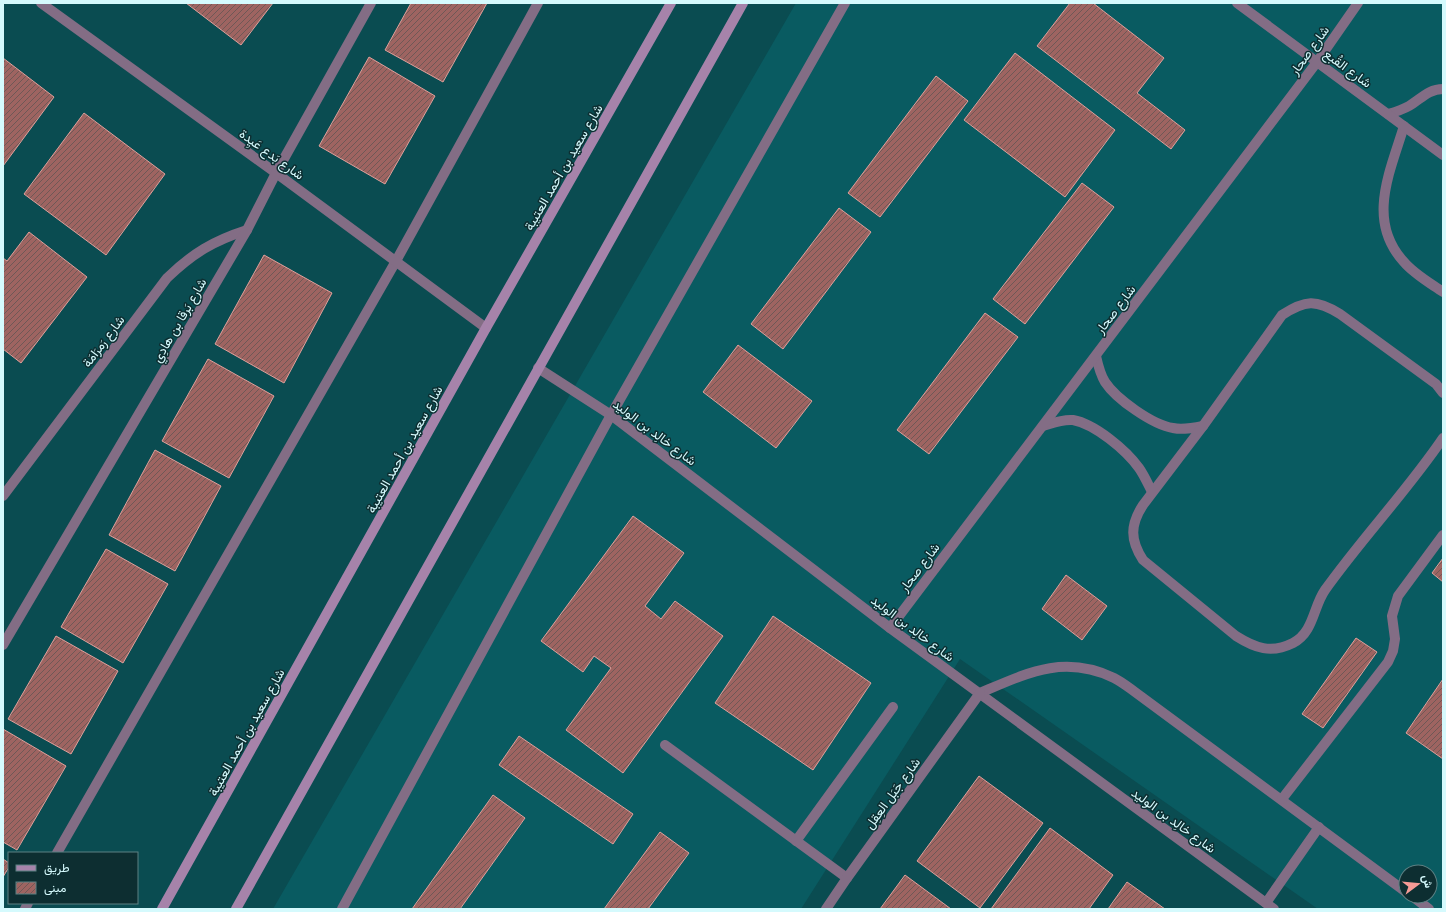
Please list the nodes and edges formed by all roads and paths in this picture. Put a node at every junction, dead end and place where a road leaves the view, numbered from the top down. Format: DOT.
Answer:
graph roads {
  1 [pos="41,3"];
  2 [pos="371,3"];
  3 [pos="538,3"];
  4 [pos="671,3"];
  5 [pos="743,3"];
  6 [pos="845,3"];
  7 [pos="1237,3"];
  8 [pos="1358,3"];
  9 [pos="1317,62"];
  10 [pos="1443,89"];
  11 [pos="1388,114"];
  12 [pos="1404,126"];
  13 [pos="1443,155"];
  14 [pos="276,173"];
  15 [pos="247,230"];
  16 [pos="396,261"];
  17 [pos="1443,292"];
  18 [pos="486,328"];
  19 [pos="1096,356"];
  20 [pos="538,368"];
  21 [pos="1443,393"];
  22 [pos="611,414"];
  23 [pos="1043,426"];
  24 [pos="1203,426"];
  25 [pos="1443,438"];
  26 [pos="1152,492"];
  27 [pos="3,496"];
  28 [pos="1443,535"];
  29 [pos="890,628"];
  30 [pos="3,645"];
  31 [pos="980,693"];
  32 [pos="893,707"];
  33 [pos="665,744"];
  34 [pos="1282,799"];
  35 [pos="1319,827"];
  36 [pos="796,841"];
  37 [pos="58,852"];
  38 [pos="847,878"];
  39 [pos="1398,886"];
  40 [pos="1270,906"];
  41 [pos="162,909"];
  42 [pos="236,909"];
  43 [pos="342,909"];
  44 [pos="826,909"];
  1 -- 14 [label="street, شارع بَدع عَيِدة"];
  2 -- 14 [label="street, شارع بَرقا بن هادِي"];
  3 -- 16 [label="street"];
  4 -- 18 [label="main road, شارع سعيد بن أحمد العتيبة"];
  5 -- 20 [label="main road"];
  6 -- 22 [label="street"];
  7 -- 9 [label="street, شارع القُبع"];
  8 -- 9 [label="street, شارع صحار"];
  9 -- 11 [label="street, شارع القُبع"];
  9 -- 19 [label="street, شارع صحار"];
  10 -- 11 [label="street"];
  11 -- 12 [label="street, شارع القُبع"];
  12 -- 13 [label="street, شارع القُبع"];
  12 -- 17 [label="street"];
  14 -- 15 [label="street, شارع بَرقا بن هادِي"];
  14 -- 16 [label="street, شارع بَدع عَيِدة"];
  15 -- 27 [label="street, شارع رَمرَامَة"];
  15 -- 30 [label="street, شارع بَرقا بن هادِي"];
  16 -- 18 [label="street, شارع بَدع عَيِدة"];
  16 -- 37 [label="street"];
  18 -- 41 [label="main road, شارع سعيد بن أحمد العتيبة"];
  19 -- 23 [label="street, شارع صحار"];
  19 -- 24 [label="street"];
  20 -- 22 [label="street, شارع خالِد بن الوليد"];
  20 -- 42 [label="main road"];
  21 -- 24 [label="street"];
  22 -- 29 [label="street, شارع خالِد بن الوليد"];
  22 -- 43 [label="street"];
  23 -- 26 [label="street"];
  23 -- 29 [label="street, شارع صحار"];
  24 -- 26 [label="street"];
  25 -- 26 [label="street"];
  28 -- 34 [label="street"];
  29 -- 31 [label="street, شارع خالِد بن الوليد"];
  31 -- 34 [label="street"];
  31 -- 38 [label="street, شارع جَبَل العِقِل"];
  31 -- 40 [label="street, شارع خالِد بن الوليد"];
  32 -- 36 [label="street"];
  33 -- 36 [label="street"];
  34 -- 35 [label="street"];
  35 -- 39 [label="street"];
  35 -- 40 [label="street"];
  36 -- 38 [label="street"];
  38 -- 44 [label="street, شارع جَبَل العِقِل"];
}
